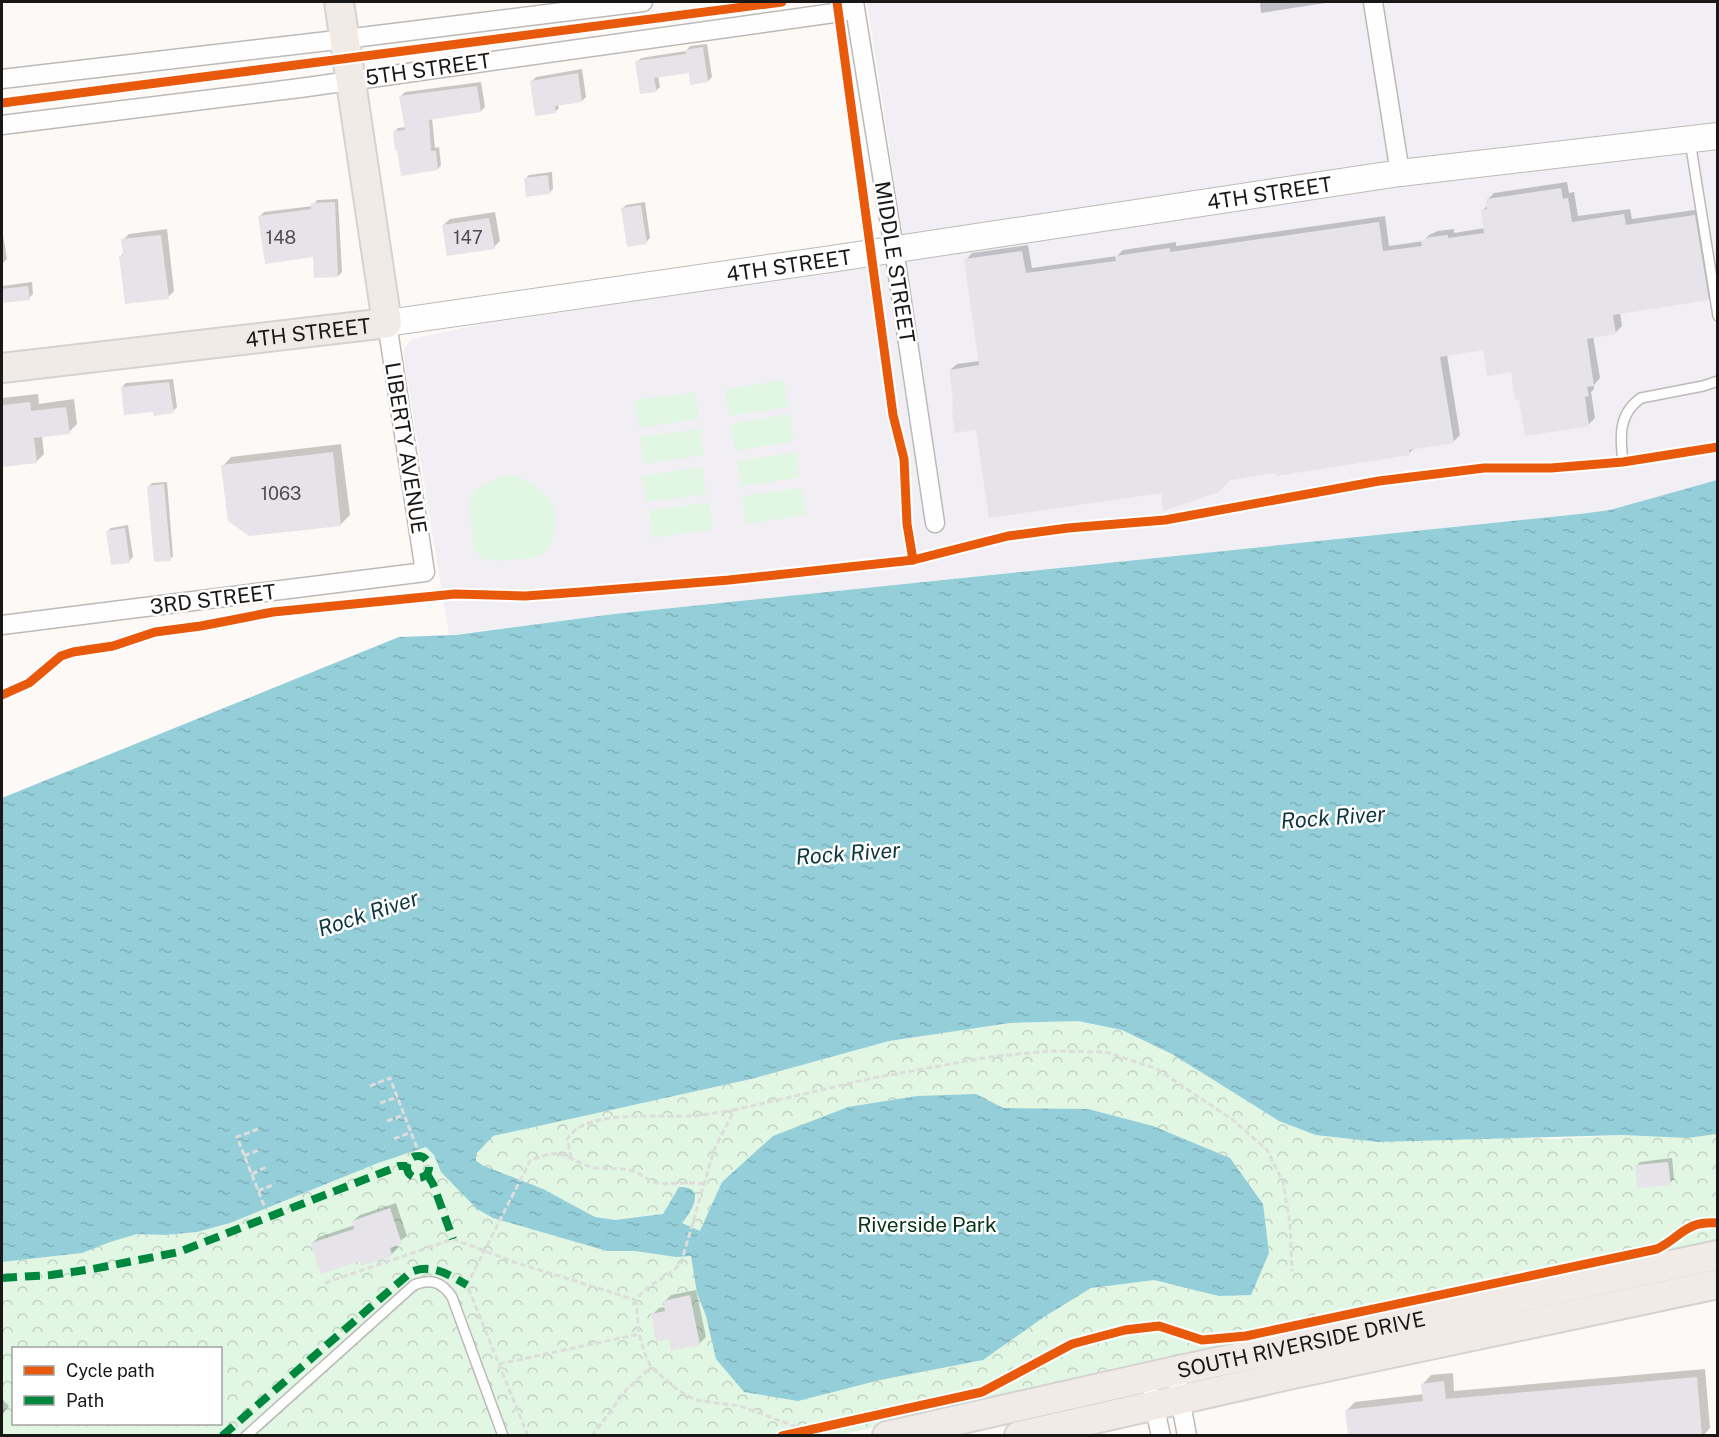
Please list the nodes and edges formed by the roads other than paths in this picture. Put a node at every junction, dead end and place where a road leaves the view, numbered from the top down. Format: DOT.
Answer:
graph roads {
  1 [pos="339,2"];
  2 [pos="643,2"];
  3 [pos="1374,2"];
  4 [pos="854,5"];
  5 [pos="345,39"];
  6 [pos="2,79"];
  7 [pos="350,80"];
  8 [pos="2,125"];
  9 [pos="1718,136"];
  10 [pos="1690,139"];
  11 [pos="1400,174"];
  12 [pos="894,249"];
  13 [pos="1718,316"];
  14 [pos="387,323"];
  15 [pos="2,368"];
  16 [pos="1718,381"];
  17 [pos="1623,462"];
  18 [pos="935,523"];
  19 [pos="425,572"];
  20 [pos="2,625"];
  21 [pos="1718,1255"];
  22 [pos="1718,1284"];
  23 [pos="1161,1374"];
  24 [pos="1167,1402"];
  25 [pos="246,1436"];
  26 [pos="503,1436"];
  27 [pos="887,1436"];
  28 [pos="1019,1436"];
  29 [pos="1161,1436"];
  30 [pos="1187,1436"];
  1 -- 5 [label="main road"];
  2 -- 5 [label="street, 5TH STREET"];
  3 -- 11 [label="street"];
  4 -- 7 [label="street, 5TH STREET"];
  4 -- 12 [label="street, MIDDLE STREET"];
  5 -- 6 [label="street, 5TH STREET"];
  5 -- 7 [label="main road"];
  7 -- 8 [label="street, 5TH STREET"];
  7 -- 14 [label="main road"];
  9 -- 10 [label="street, 4TH STREET"];
  10 -- 11 [label="street, 4TH STREET"];
  10 -- 13 [label="lane"];
  11 -- 12 [label="street, 4TH STREET"];
  12 -- 14 [label="street, 4TH STREET"];
  12 -- 18 [label="street, MIDDLE STREET"];
  14 -- 15 [label="main road, 4TH STREET"];
  14 -- 19 [label="street, LIBERTY AVENUE"];
  16 -- 17 [label="lane"];
  19 -- 20 [label="street, 3RD STREET"];
  21 -- 23 [label="main road, SOUTH RIVERSIDE DRIVE"];
  22 -- 24 [label="main road, SOUTH RIVERSIDE DRIVE"];
  23 -- 24 [label="street"];
  23 -- 24 [label="street"];
  23 -- 27 [label="main road, SOUTH RIVERSIDE DRIVE"];
  24 -- 28 [label="main road, SOUTH RIVERSIDE DRIVE"];
  24 -- 29 [label="street"];
  24 -- 30 [label="street"];
  25 -- 26 [label="lane"];
}
